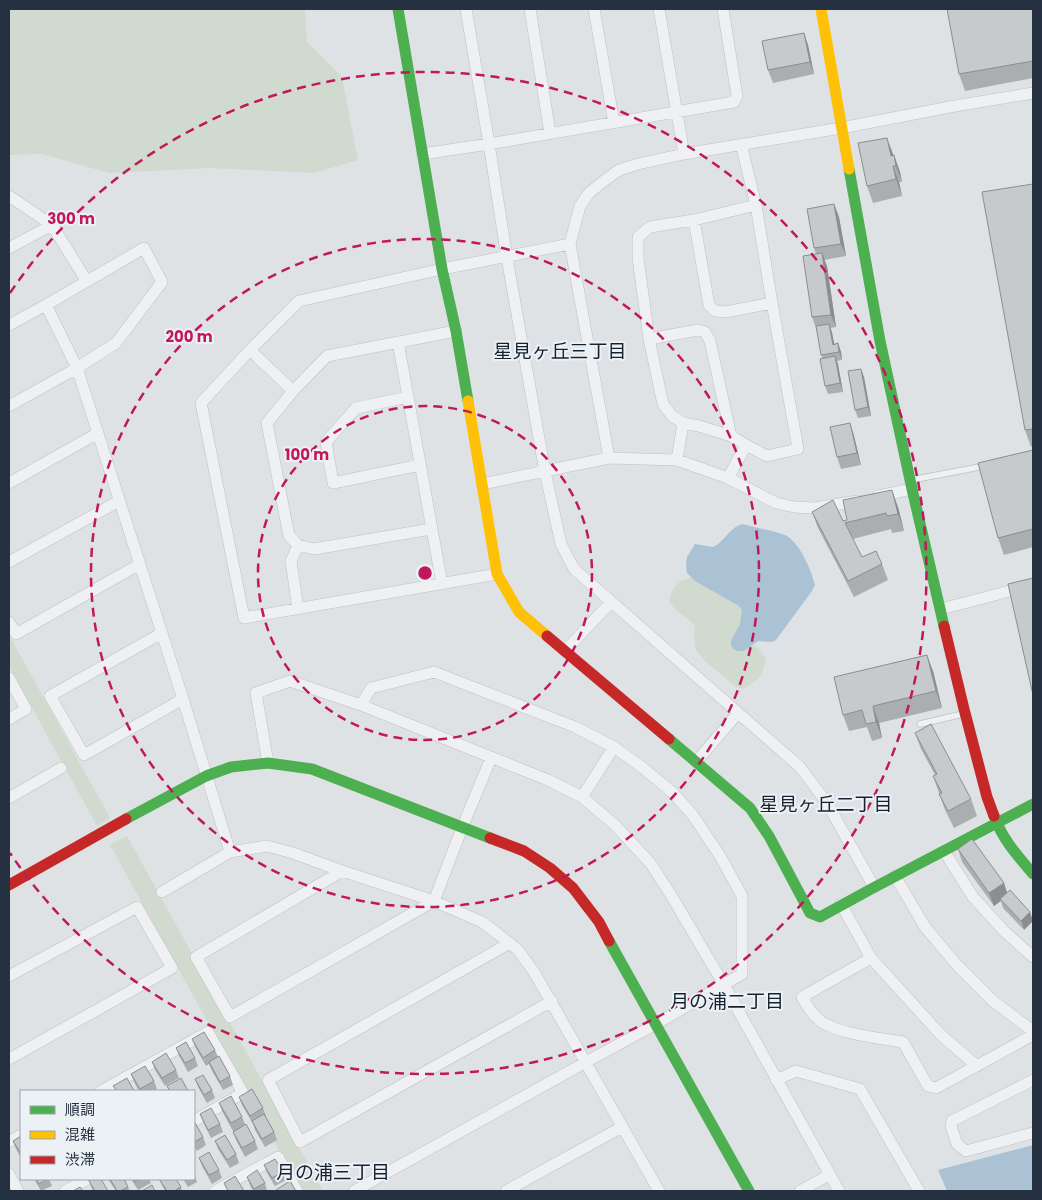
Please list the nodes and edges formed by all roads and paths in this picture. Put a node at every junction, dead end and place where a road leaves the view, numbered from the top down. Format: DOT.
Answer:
graph roads {
  1 [pos="398,9"];
  2 [pos="466,9"];
  3 [pos="530,9"];
  4 [pos="594,9"];
  5 [pos="659,9"];
  6 [pos="723,9"];
  7 [pos="821,9"];
  8 [pos="1033,93"];
  9 [pos="676,112"];
  10 [pos="614,123"];
  11 [pos="841,128"];
  12 [pos="550,133"];
  13 [pos="489,144"];
  14 [pos="741,144"];
  15 [pos="422,154"];
  16 [pos="684,154"];
  17 [pos="9,196"];
  18 [pos="756,205"];
  19 [pos="694,220"];
  20 [pos="52,225"];
  21 [pos="570,244"];
  22 [pos="9,248"];
  23 [pos="507,258"];
  24 [pos="442,270"];
  25 [pos="86,280"];
  26 [pos="772,302"];
  27 [pos="46,305"];
  28 [pos="9,325"];
  29 [pos="456,331"];
  30 [pos="648,339"];
  31 [pos="398,342"];
  32 [pos="250,350"];
  33 [pos="77,368"];
  34 [pos="293,391"];
  35 [pos="408,397"];
  36 [pos="9,406"];
  37 [pos="683,423"];
  38 [pos="98,433"];
  39 [pos="731,436"];
  40 [pos="746,445"];
  41 [pos="609,458"];
  42 [pos="677,460"];
  43 [pos="996,464"];
  44 [pos="420,465"];
  45 [pos="545,472"];
  46 [pos="728,478"];
  47 [pos="9,483"];
  48 [pos="482,484"];
  49 [pos="912,484"];
  50 [pos="119,502"];
  51 [pos="431,529"];
  52 [pos="298,545"];
  53 [pos="9,562"];
  54 [pos="140,564"];
  55 [pos="497,574"];
  56 [pos="442,584"];
  57 [pos="1033,585"];
  58 [pos="611,602"];
  59 [pos="298,609"];
  60 [pos="941,609"];
  61 [pos="9,622"];
  62 [pos="162,633"];
  63 [pos="564,651"];
  64 [pos="9,678"];
  65 [pos="183,699"];
  66 [pos="361,705"];
  67 [pos="738,713"];
  68 [pos="965,713"];
  69 [pos="9,719"];
  70 [pos="920,724"];
  71 [pos="614,747"];
  72 [pos="491,758"];
  73 [pos="696,762"];
  74 [pos="268,763"];
  75 [pos="61,768"];
  76 [pos="206,776"];
  77 [pos="582,797"];
  78 [pos="9,798"];
  79 [pos="1033,804"];
  80 [pos="997,824"];
  81 [pos="462,828"];
  82 [pos="944,851"];
  83 [pos="230,852"];
  84 [pos="342,871"];
  85 [pos="1033,874"];
  86 [pos="895,876"];
  87 [pos="9,885"];
  88 [pos="874,887"];
  89 [pos="162,892"];
  90 [pos="434,901"];
  91 [pos="841,904"];
  92 [pos="510,943"];
  93 [pos="1033,957"];
  94 [pos="871,958"];
  95 [pos="9,976"];
  96 [pos="724,985"];
  97 [pos="552,1001"];
  98 [pos="656,1024"];
  99 [pos="1033,1031"];
  100 [pos="1033,1036"];
  101 [pos="9,1059"];
  102 [pos="586,1062"];
  103 [pos="977,1066"];
  104 [pos="776,1080"];
  105 [pos="1033,1080"];
  106 [pos="103,1090"];
  107 [pos="195,1119"];
  108 [pos="622,1127"];
  109 [pos="1033,1133"];
  110 [pos="20,1136"];
  111 [pos="9,1142"];
  112 [pos="9,1174"];
  113 [pos="830,1175"];
  114 [pos="86,1180"];
  115 [pos="18,1191"];
  116 [pos="66,1191"];
  117 [pos="216,1191"];
  118 [pos="297,1191"];
  119 [pos="354,1191"];
  120 [pos="506,1191"];
  121 [pos="659,1191"];
  122 [pos="749,1191"];
  123 [pos="800,1191"];
  124 [pos="839,1191"];
  125 [pos="919,1191"];
  1 -- 15 [label="street"];
  2 -- 13 [label="street"];
  3 -- 12 [label="street"];
  4 -- 10 [label="street"];
  5 -- 9 [label="street"];
  6 -- 9 [label="street"];
  7 -- 11 [label="street"];
  8 -- 11 [label="street"];
  9 -- 10 [label="street"];
  9 -- 16 [label="street"];
  10 -- 12 [label="street"];
  11 -- 14 [label="street"];
  11 -- 49 [label="street"];
  12 -- 13 [label="street"];
  13 -- 15 [label="street"];
  13 -- 23 [label="street"];
  14 -- 16 [label="street"];
  14 -- 18 [label="street"];
  15 -- 24 [label="street"];
  16 -- 21 [label="street"];
  17 -- 20 [label="street"];
  18 -- 19 [label="street"];
  18 -- 26 [label="street"];
  19 -- 26 [label="street"];
  19 -- 30 [label="street"];
  20 -- 22 [label="street"];
  20 -- 25 [label="street"];
  21 -- 23 [label="street"];
  21 -- 41 [label="street"];
  23 -- 24 [label="street"];
  23 -- 45 [label="street"];
  24 -- 29 [label="street"];
  24 -- 32 [label="street"];
  25 -- 27 [label="street"];
  25 -- 33 [label="street"];
  26 -- 40 [label="street"];
  27 -- 28 [label="street"];
  27 -- 33 [label="street"];
  29 -- 31 [label="street"];
  29 -- 48 [label="street"];
  30 -- 37 [label="street"];
  30 -- 39 [label="street"];
  31 -- 34 [label="street"];
  31 -- 35 [label="street"];
  32 -- 34 [label="street"];
  32 -- 59 [label="street"];
  33 -- 36 [label="street"];
  33 -- 38 [label="street"];
  34 -- 52 [label="street"];
  35 -- 44 [label="street"];
  35 -- 44 [label="street"];
  37 -- 39 [label="street"];
  37 -- 42 [label="street"];
  38 -- 47 [label="street"];
  38 -- 50 [label="street"];
  39 -- 40 [label="street"];
  40 -- 46 [label="street"];
  41 -- 42 [label="street"];
  41 -- 45 [label="street"];
  42 -- 46 [label="street"];
  43 -- 49 [label="lane"];
  44 -- 51 [label="street"];
  45 -- 48 [label="street"];
  45 -- 58 [label="street"];
  46 -- 49 [label="street"];
  48 -- 55 [label="street"];
  49 -- 60 [label="street"];
  50 -- 53 [label="street"];
  50 -- 54 [label="street"];
  51 -- 52 [label="street"];
  51 -- 56 [label="street"];
  52 -- 59 [label="street"];
  54 -- 61 [label="street"];
  54 -- 62 [label="street"];
  55 -- 56 [label="street"];
  55 -- 63 [label="street"];
  56 -- 59 [label="street"];
  57 -- 60 [label="street"];
  58 -- 63 [label="street"];
  58 -- 67 [label="street"];
  60 -- 68 [label="street"];
  62 -- 65 [label="street"];
  62 -- 65 [label="street"];
  63 -- 73 [label="street"];
  64 -- 69 [label="street"];
  65 -- 76 [label="street"];
  66 -- 71 [label="street"];
  66 -- 72 [label="street"];
  66 -- 74 [label="street"];
  67 -- 73 [label="street"];
  67 -- 88 [label="street"];
  68 -- 70 [label="lane"];
  68 -- 80 [label="street"];
  71 -- 77 [label="street"];
  71 -- 96 [label="street"];
  72 -- 77 [label="street"];
  72 -- 81 [label="street"];
  73 -- 91 [label="street"];
  74 -- 76 [label="street"];
  74 -- 81 [label="street"];
  75 -- 78 [label="street"];
  76 -- 83 [label="street"];
  76 -- 87 [label="street"];
  77 -- 96 [label="street"];
  79 -- 80 [label="street"];
  80 -- 82 [label="street"];
  80 -- 85 [label="street"];
  81 -- 90 [label="street"];
  81 -- 98 [label="street"];
  82 -- 86 [label="street"];
  82 -- 93 [label="street"];
  83 -- 84 [label="street"];
  83 -- 89 [label="street"];
  84 -- 90 [label="street"];
  84 -- 90 [label="street"];
  86 -- 88 [label="street"];
  86 -- 99 [label="street"];
  88 -- 91 [label="street"];
  90 -- 92 [label="street"];
  91 -- 94 [label="street"];
  92 -- 97 [label="street"];
  92 -- 97 [label="street"];
  94 -- 103 [label="street"];
  94 -- 103 [label="street"];
  95 -- 101 [label="street"];
  96 -- 98 [label="street"];
  96 -- 104 [label="street"];
  97 -- 102 [label="street"];
  98 -- 102 [label="street"];
  98 -- 122 [label="street"];
  100 -- 103 [label="street"];
  102 -- 108 [label="street"];
  102 -- 119 [label="street"];
  104 -- 113 [label="street"];
  104 -- 125 [label="street"];
  105 -- 109 [label="street"];
  106 -- 107 [label="street"];
  108 -- 120 [label="street"];
  108 -- 121 [label="street"];
  110 -- 111 [label="street"];
  112 -- 115 [label="street"];
  113 -- 123 [label="street"];
  113 -- 124 [label="street"];
  114 -- 116 [label="street"];
  117 -- 118 [label="street"];
}
